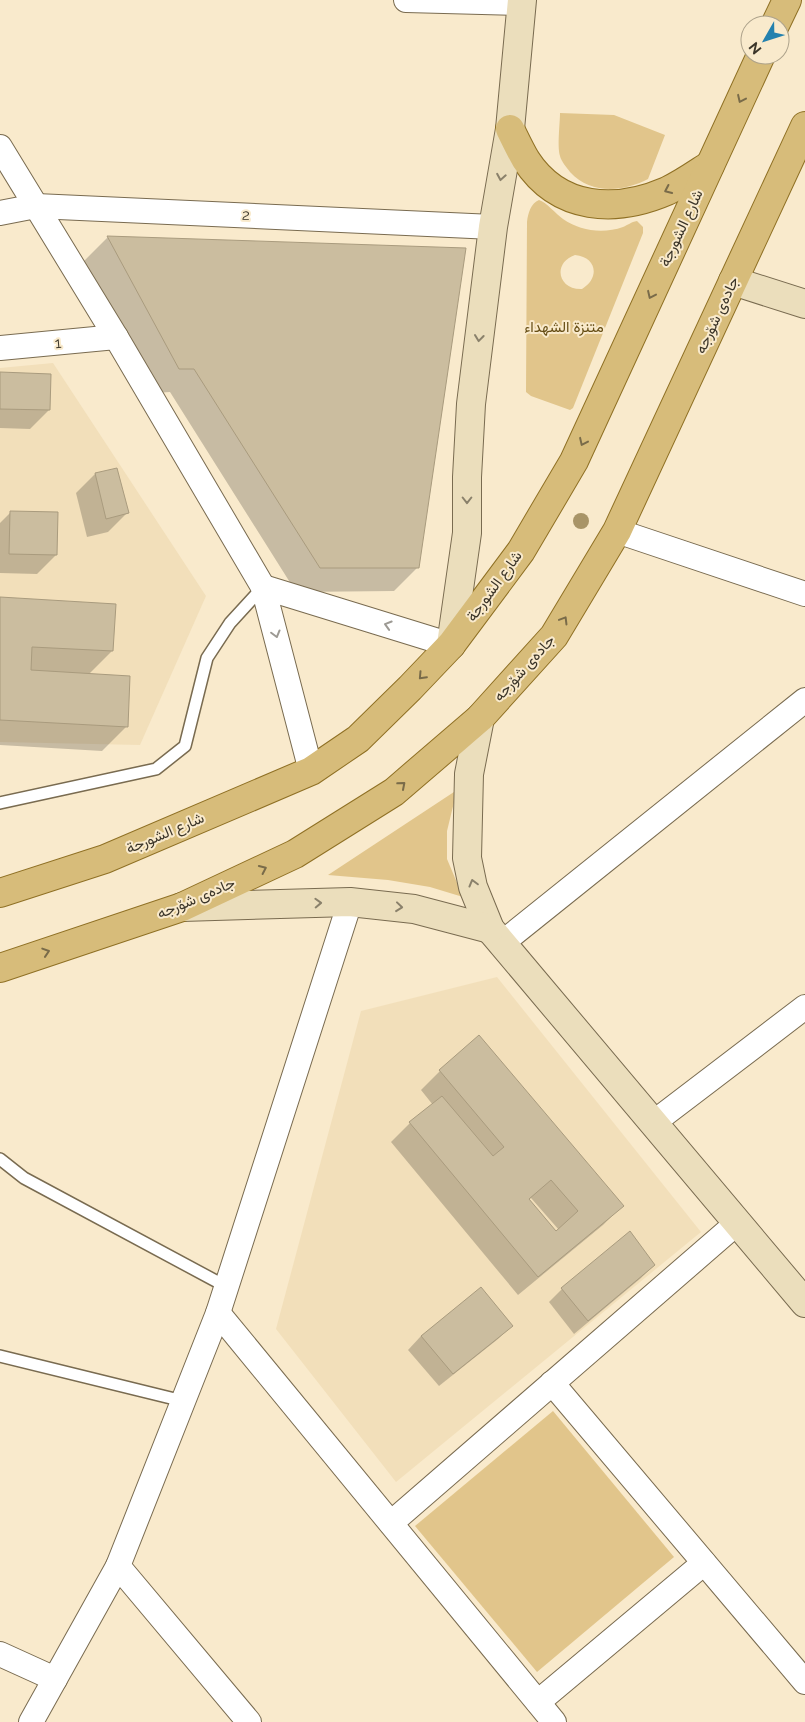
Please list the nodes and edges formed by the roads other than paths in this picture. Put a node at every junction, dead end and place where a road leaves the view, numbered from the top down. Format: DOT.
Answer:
graph roads {
  1 [pos="406,0"];
  2 [pos="786,0"];
  3 [pos="522,1"];
  4 [pos="779,15"];
  5 [pos="756,65"];
  6 [pos="805,126"];
  7 [pos="510,129"];
  8 [pos="0,147"];
  9 [pos="710,165"];
  10 [pos="36,206"];
  11 [pos="0,213"];
  12 [pos="493,227"];
  13 [pos="733,281"];
  14 [pos="805,304"];
  15 [pos="116,337"];
  16 [pos="0,348"];
  17 [pos="617,530"];
  18 [pos="263,587"];
  19 [pos="805,594"];
  20 [pos="451,645"];
  21 [pos="805,700"];
  22 [pos="480,718"];
  23 [pos="312,771"];
  24 [pos="0,803"];
  25 [pos="0,893"];
  26 [pos="350,902"];
  27 [pos="182,907"];
  28 [pos="496,936"];
  29 [pos="0,968"];
  30 [pos="805,1007"];
  31 [pos="653,1123"];
  32 [pos="0,1159"];
  33 [pos="737,1223"];
  34 [pos="227,1287"];
  35 [pos="802,1295"];
  36 [pos="218,1313"];
  37 [pos="0,1356"];
  38 [pos="552,1383"];
  39 [pos="183,1401"];
  40 [pos="391,1523"];
  41 [pos="704,1563"];
  42 [pos="118,1566"];
  43 [pos="0,1654"];
  44 [pos="55,1679"];
  45 [pos="805,1682"];
  46 [pos="538,1702"];
  47 [pos="31,1722"];
  48 [pos="248,1722"];
  49 [pos="554,1722"];
  1 -- 3 [label="street"];
  2 -- 4 [label="main road"];
  3 -- 7 [label="street"];
  5 -- 9 [label="main road, شارع الشورجة, one-way"];
  6 -- 13 [label="main road, جادەی شۆرجە"];
  9 -- 7 [label="main road, one-way"];
  7 -- 12 [label="street, one-way"];
  8 -- 10 [label="street"];
  9 -- 20 [label="main road, شارع الشورجة, one-way"];
  10 -- 11 [label="street, 2"];
  10 -- 12 [label="street, 2"];
  10 -- 15 [label="street"];
  12 -- 20 [label="street, one-way"];
  13 -- 14 [label="street"];
  13 -- 17 [label="main road, جادەی شۆرجە"];
  15 -- 16 [label="street, 1"];
  15 -- 18 [label="street"];
  17 -- 19 [label="street"];
  22 -- 17 [label="main road, جادەی شۆرجە, one-way"];
  20 -- 18 [label="street, one-way"];
  18 -- 23 [label="street, one-way"];
  18 -- 24 [label="lane"];
  20 -- 23 [label="main road, شارع الشورجة, one-way"];
  21 -- 28 [label="street"];
  27 -- 22 [label="main road, جادەی شۆرجە, one-way"];
  28 -- 22 [label="street, one-way"];
  23 -- 25 [label="main road, شارع الشورجة"];
  27 -- 26 [label="street, one-way"];
  26 -- 28 [label="street, one-way"];
  26 -- 34 [label="street"];
  29 -- 27 [label="main road, جادەی شۆرجە, one-way"];
  28 -- 31 [label="street"];
  30 -- 31 [label="street"];
  31 -- 33 [label="street"];
  32 -- 34 [label="lane"];
  33 -- 35 [label="street"];
  33 -- 38 [label="street"];
  34 -- 36 [label="street"];
  36 -- 39 [label="street"];
  36 -- 40 [label="street"];
  37 -- 39 [label="lane"];
  38 -- 40 [label="street"];
  38 -- 41 [label="street"];
  39 -- 42 [label="street"];
  40 -- 46 [label="street"];
  41 -- 45 [label="street"];
  41 -- 46 [label="street"];
  42 -- 44 [label="street"];
  42 -- 48 [label="street"];
  43 -- 44 [label="street"];
  44 -- 47 [label="street"];
  46 -- 49 [label="street"];
}
